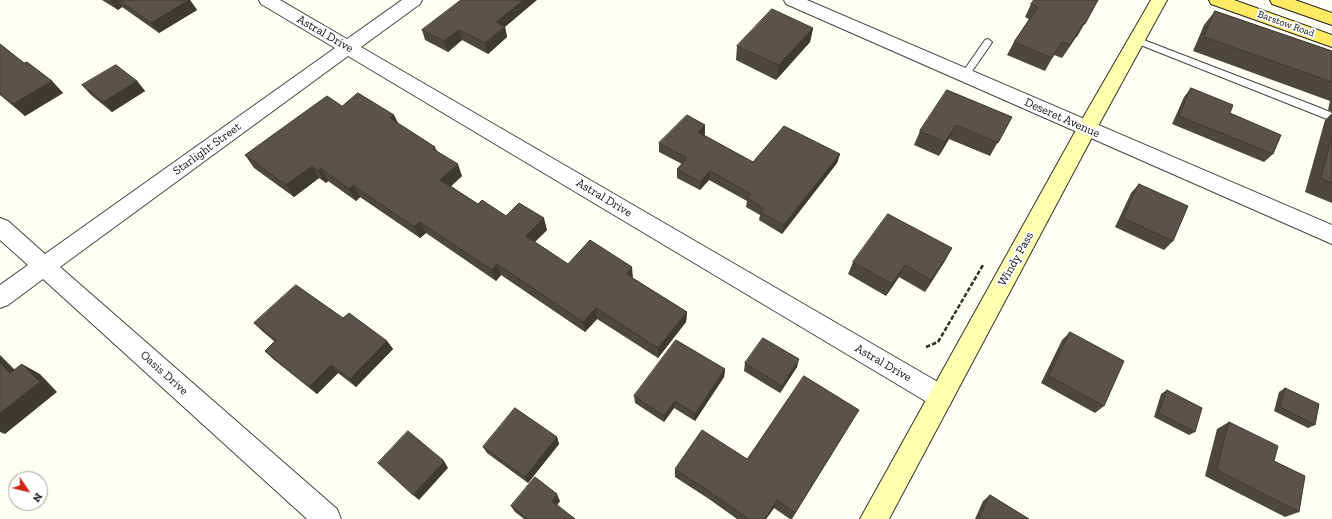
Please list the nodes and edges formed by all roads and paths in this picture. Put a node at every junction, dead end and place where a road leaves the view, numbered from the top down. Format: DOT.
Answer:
graph roads {
  1 [pos="267,0"];
  2 [pos="414,0"];
  3 [pos="792,0"];
  4 [pos="1159,0"];
  5 [pos="1217,0"];
  6 [pos="1278,0"];
  7 [pos="1332,19"];
  8 [pos="1136,40"];
  9 [pos="1332,41"];
  10 [pos="988,42"];
  11 [pos="348,48"];
  12 [pos="965,75"];
  13 [pos="1332,117"];
  14 [pos="1087,128"];
  15 [pos="0,227"];
  16 [pos="1332,235"];
  17 [pos="985,262"];
  18 [pos="44,266"];
  19 [pos="0,298"];
  20 [pos="926,347"];
  21 [pos="941,397"];
  22 [pos="327,519"];
  23 [pos="874,519"];
  1 -- 11 [label="street, Astral Drive"];
  2 -- 11 [label="street, Starlight Street"];
  3 -- 12 [label="street, Deseret Avenue"];
  4 -- 8 [label="street, Windy Pass"];
  5 -- 9 [label="main road, Barstow Road"];
  6 -- 7 [label="main road, Barstow Road"];
  8 -- 13 [label="lane"];
  8 -- 14 [label="street, Windy Pass"];
  10 -- 12 [label="lane"];
  11 -- 18 [label="street, Starlight Street"];
  11 -- 21 [label="street, Astral Drive"];
  12 -- 14 [label="street, Deseret Avenue"];
  14 -- 16 [label="street, Deseret Avenue"];
  14 -- 21 [label="street, Windy Pass"];
  15 -- 18 [label="street, Oasis Drive"];
  17 -- 20 [label="path"];
  18 -- 19 [label="street, Starlight Street"];
  18 -- 22 [label="street, Oasis Drive"];
  21 -- 23 [label="street, Windy Pass"];
}
